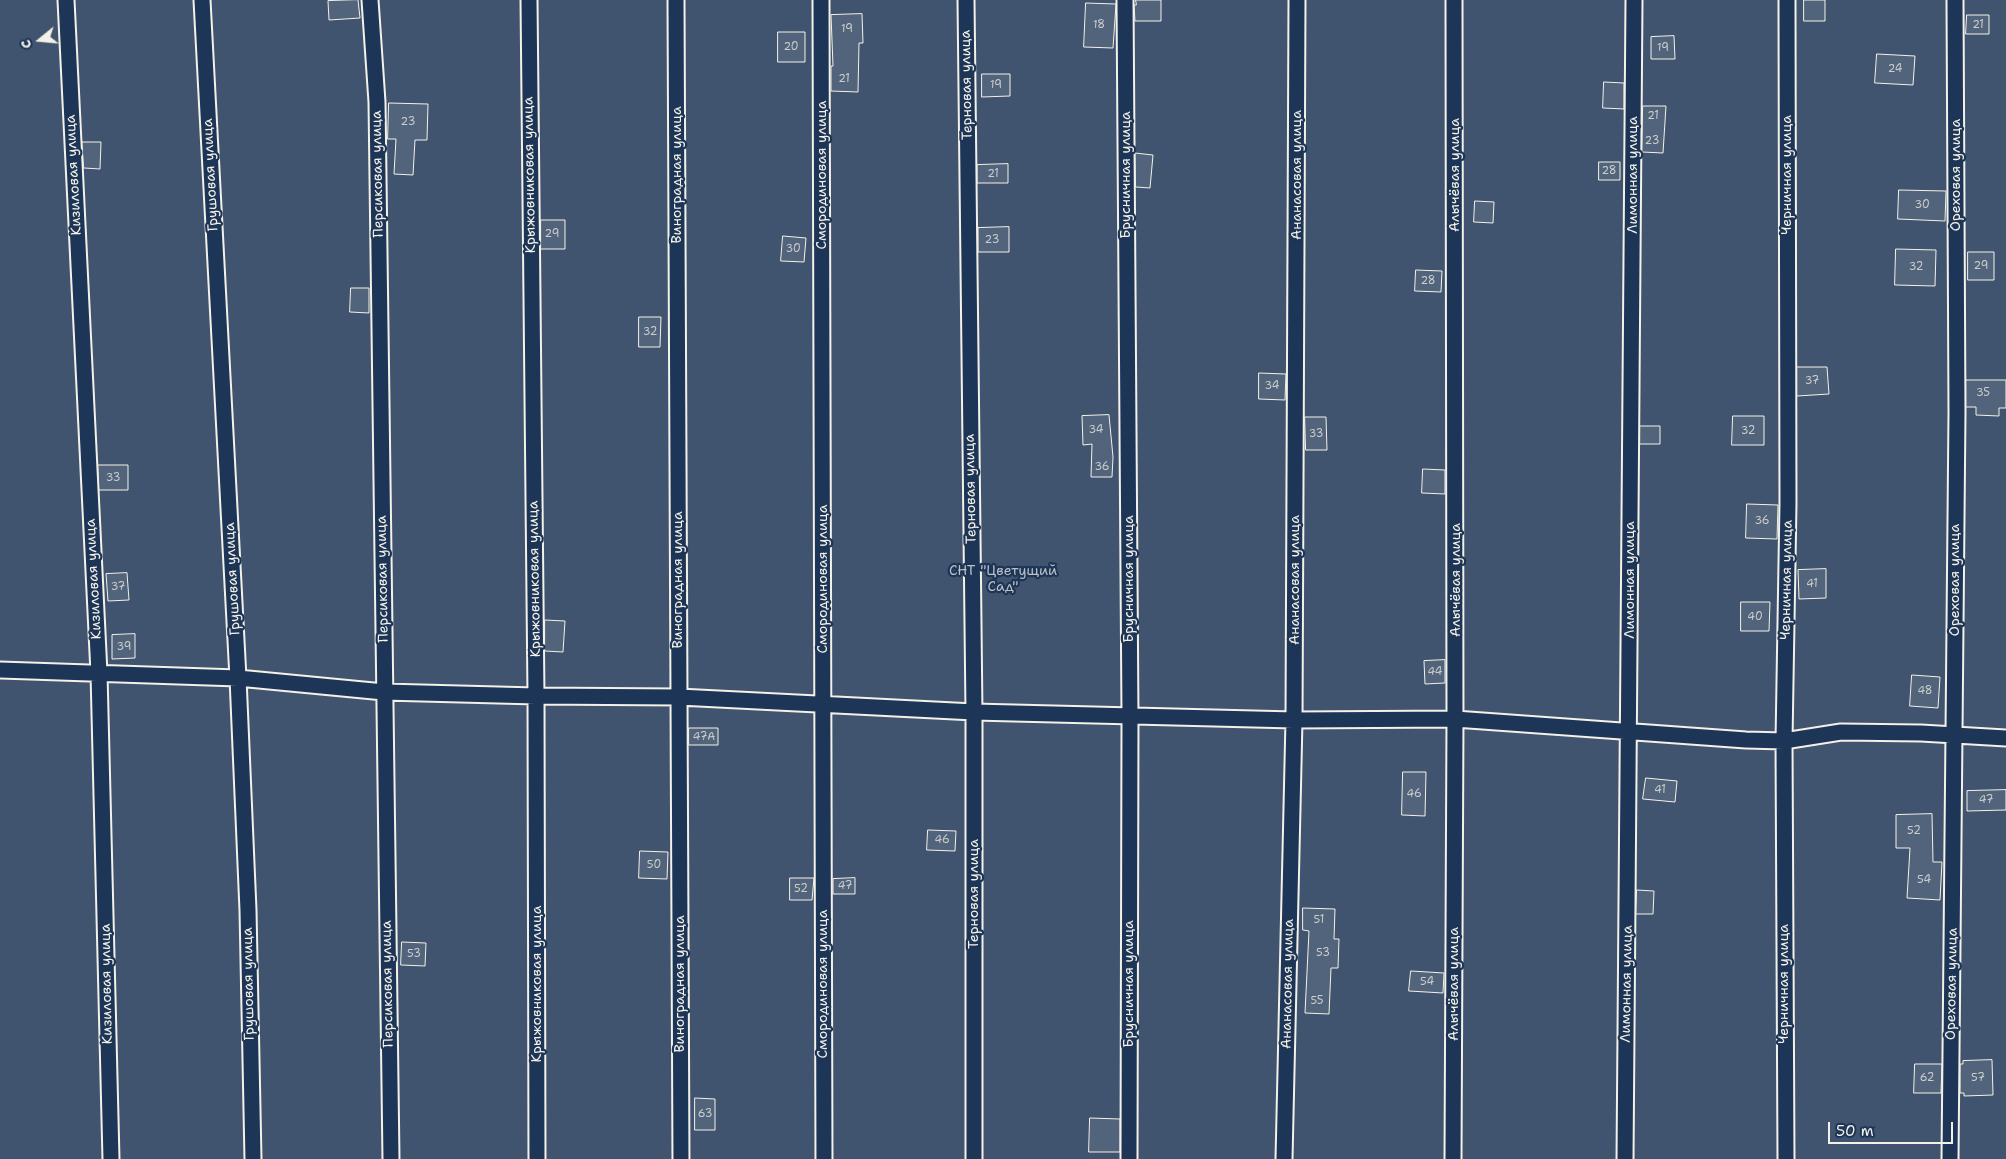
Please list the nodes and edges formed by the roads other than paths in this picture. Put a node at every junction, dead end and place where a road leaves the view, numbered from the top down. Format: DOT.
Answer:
graph roads {
  1 [pos="66,0"];
  2 [pos="202,0"];
  3 [pos="370,0"];
  4 [pos="529,0"];
  5 [pos="676,0"];
  6 [pos="822,0"];
  7 [pos="966,0"];
  8 [pos="1125,0"];
  9 [pos="1298,0"];
  10 [pos="1454,0"];
  11 [pos="1634,0"];
  12 [pos="1787,0"];
  13 [pos="1955,0"];
  14 [pos="0,670"];
  15 [pos="99,673"];
  16 [pos="238,678"];
  17 [pos="384,692"];
  18 [pos="536,696"];
  19 [pos="679,697"];
  20 [pos="824,705"];
  21 [pos="974,712"];
  22 [pos="1130,717"];
  23 [pos="1456,719"];
  24 [pos="1294,720"];
  25 [pos="1630,731"];
  26 [pos="1954,736"];
  27 [pos="2006,738"];
  28 [pos="1784,741"];
  29 [pos="111,1159"];
  30 [pos="252,1159"];
  31 [pos="391,1159"];
  32 [pos="537,1159"];
  33 [pos="680,1159"];
  34 [pos="824,1159"];
  35 [pos="974,1159"];
  36 [pos="1129,1159"];
  37 [pos="1284,1159"];
  38 [pos="1453,1159"];
  39 [pos="1625,1159"];
  40 [pos="1786,1159"];
  41 [pos="1950,1159"];
  1 -- 15 [label="street, Кизиловая улица"];
  2 -- 16 [label="street, Грушовая улица"];
  3 -- 17 [label="street, Персиковая улица"];
  4 -- 18 [label="street, Крыжовниковая улица"];
  5 -- 19 [label="street, Виноградная улица"];
  6 -- 20 [label="street, Смородиновая улица"];
  7 -- 21 [label="street, Терновая улица"];
  8 -- 22 [label="street, Брусничная улица"];
  9 -- 24 [label="street, Ананасовая улица"];
  10 -- 23 [label="street, Алычёвая улица"];
  11 -- 25 [label="street, Лимонная улица"];
  12 -- 28 [label="street, Черничная улица"];
  13 -- 26 [label="street, Ореховая улица"];
  14 -- 15 [label="street"];
  15 -- 16 [label="street"];
  15 -- 29 [label="street, Кизиловая улица"];
  16 -- 17 [label="street"];
  16 -- 30 [label="street, Грушовая улица"];
  17 -- 18 [label="street"];
  17 -- 31 [label="street, Персиковая улица"];
  18 -- 19 [label="street"];
  18 -- 32 [label="street, Крыжовниковая улица"];
  19 -- 20 [label="street"];
  19 -- 33 [label="street, Виноградная улица"];
  20 -- 21 [label="street"];
  20 -- 34 [label="street, Смородиновая улица"];
  21 -- 22 [label="street"];
  21 -- 35 [label="street, Терновая улица"];
  22 -- 24 [label="street"];
  22 -- 36 [label="street, Брусничная улица"];
  23 -- 24 [label="street"];
  23 -- 25 [label="street"];
  23 -- 38 [label="street, Алычёвая улица"];
  24 -- 37 [label="street, Ананасовая улица"];
  25 -- 28 [label="street"];
  25 -- 39 [label="street, Лимонная улица"];
  26 -- 27 [label="street"];
  26 -- 28 [label="street"];
  26 -- 41 [label="street, Ореховая улица"];
  28 -- 40 [label="street, Черничная улица"];
}
